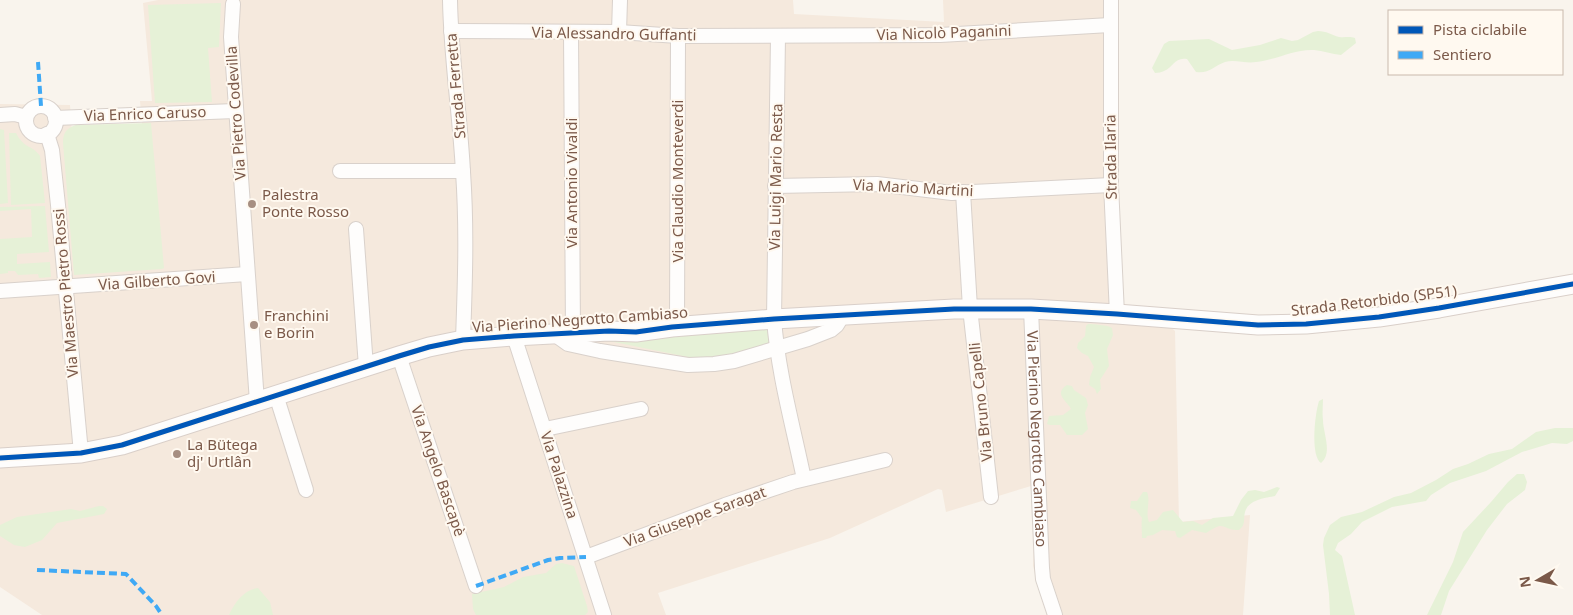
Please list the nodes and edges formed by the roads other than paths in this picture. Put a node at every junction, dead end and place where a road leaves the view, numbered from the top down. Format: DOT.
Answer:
graph roads {
  1 [pos="450,0"];
  2 [pos="620,0"];
  3 [pos="1111,0"];
  4 [pos="233,4"];
  5 [pos="1110,25"];
  6 [pos="451,31"];
  7 [pos="571,32"];
  8 [pos="620,32"];
  9 [pos="678,36"];
  10 [pos="778,36"];
  11 [pos="235,111"];
  12 [pos="0,115"];
  13 [pos="26,116"];
  14 [pos="55,118"];
  15 [pos="47,134"];
  16 [pos="340,171"];
  17 [pos="463,171"];
  18 [pos="1111,185"];
  19 [pos="775,186"];
  20 [pos="963,192"];
  21 [pos="356,229"];
  22 [pos="247,274"];
  23 [pos="1573,284"];
  24 [pos="66,287"];
  25 [pos="0,291"];
  26 [pos="970,308"];
  27 [pos="1032,309"];
  28 [pos="1117,314"];
  29 [pos="843,315"];
  30 [pos="774,319"];
  31 [pos="675,327"];
  32 [pos="573,333"];
  33 [pos="554,334"];
  34 [pos="514,336"];
  35 [pos="462,340"];
  36 [pos="778,349"];
  37 [pos="399,356"];
  38 [pos="366,366"];
  39 [pos="276,395"];
  40 [pos="257,402"];
  41 [pos="641,409"];
  42 [pos="545,429"];
  43 [pos="81,453"];
  44 [pos="0,458"];
  45 [pos="885,460"];
  46 [pos="804,479"];
  47 [pos="306,490"];
  48 [pos="991,497"];
  49 [pos="586,557"];
  50 [pos="476,586"];
  51 [pos="604,615"];
  52 [pos="1055,615"];
  1 -- 6 [label="street, Strada Ferretta"];
  2 -- 8 [label="street"];
  3 -- 5 [label="street, Strada Ilaria"];
  4 -- 11 [label="street, Via Pietro Codevilla"];
  5 -- 10 [label="street, Via Nicolò Paganini"];
  5 -- 18 [label="street, Strada Ilaria"];
  6 -- 7 [label="street, Via Alessandro Guffanti"];
  6 -- 17 [label="street, Strada Ferretta"];
  7 -- 8 [label="street, Via Alessandro Guffanti"];
  7 -- 32 [label="street, Via Antonio Vivaldi"];
  8 -- 9 [label="street, Via Alessandro Guffanti"];
  9 -- 10 [label="street, Via Alessandro Guffanti"];
  9 -- 31 [label="street, Via Claudio Monteverdi"];
  10 -- 19 [label="street, Via Luigi Mario Resta"];
  11 -- 14 [label="street, Via Enrico Caruso"];
  11 -- 22 [label="street, Via Pietro Codevilla"];
  12 -- 13 [label="street"];
  13 -- 14 [label="street"];
  13 -- 15 [label="street"];
  14 -- 15 [label="street"];
  15 -- 24 [label="street, Via Maestro Pietro Rossi"];
  16 -- 17 [label="street"];
  17 -- 35 [label="street, Strada Ferretta"];
  18 -- 20 [label="street, Via Mario Martini"];
  18 -- 28 [label="street, Strada Ilaria"];
  19 -- 20 [label="street, Via Mario Martini"];
  19 -- 30 [label="street, Via Luigi Mario Resta"];
  20 -- 26 [label="street, Via Bruno Capelli"];
  21 -- 38 [label="street"];
  22 -- 24 [label="street, Via Gilberto Govi"];
  22 -- 40 [label="street, Via Pietro Codevilla"];
  23 -- 28 [label="street, Strada Retorbido (SP51)"];
  24 -- 25 [label="street, Via Gilberto Govi"];
  24 -- 43 [label="street, Via Maestro Pietro Rossi"];
  26 -- 27 [label="street, Via Pierino Negrotto Cambiaso"];
  26 -- 29 [label="street, Via Pierino Negrotto Cambiaso"];
  26 -- 48 [label="street, Via Bruno Capelli"];
  27 -- 28 [label="street, Via Pierino Negrotto Cambiaso"];
  27 -- 52 [label="street, Via Pierino Negrotto Cambiaso"];
  29 -- 30 [label="street, Via Pierino Negrotto Cambiaso"];
  29 -- 36 [label="street, Via Pierino Negrotto Cambiaso"];
  30 -- 31 [label="street, Via Pierino Negrotto Cambiaso"];
  30 -- 36 [label="street"];
  31 -- 32 [label="street, Via Pierino Negrotto Cambiaso"];
  32 -- 33 [label="street, Via Pierino Negrotto Cambiaso"];
  33 -- 34 [label="street, Via Pierino Negrotto Cambiaso"];
  33 -- 36 [label="street, Via Pierino Negrotto Cambiaso"];
  34 -- 35 [label="street, Via Pierino Negrotto Cambiaso"];
  34 -- 42 [label="street, Via Palazzina"];
  35 -- 37 [label="street, Via Pierino Negrotto Cambiaso"];
  36 -- 46 [label="street"];
  37 -- 38 [label="street, Via Pierino Negrotto Cambiaso"];
  37 -- 50 [label="street, Via Angelo Bascapè"];
  38 -- 39 [label="street, Via Pierino Negrotto Cambiaso"];
  39 -- 40 [label="street, Via Pierino Negrotto Cambiaso"];
  39 -- 47 [label="street"];
  40 -- 43 [label="street, Via Pierino Negrotto Cambiaso"];
  41 -- 42 [label="street"];
  42 -- 49 [label="street, Via Palazzina"];
  43 -- 44 [label="street, Via Pierino Negrotto Cambiaso"];
  45 -- 46 [label="street, Via Giuseppe Saragat"];
  46 -- 49 [label="street, Via Giuseppe Saragat"];
  49 -- 51 [label="street, Via Palazzina"];
}
